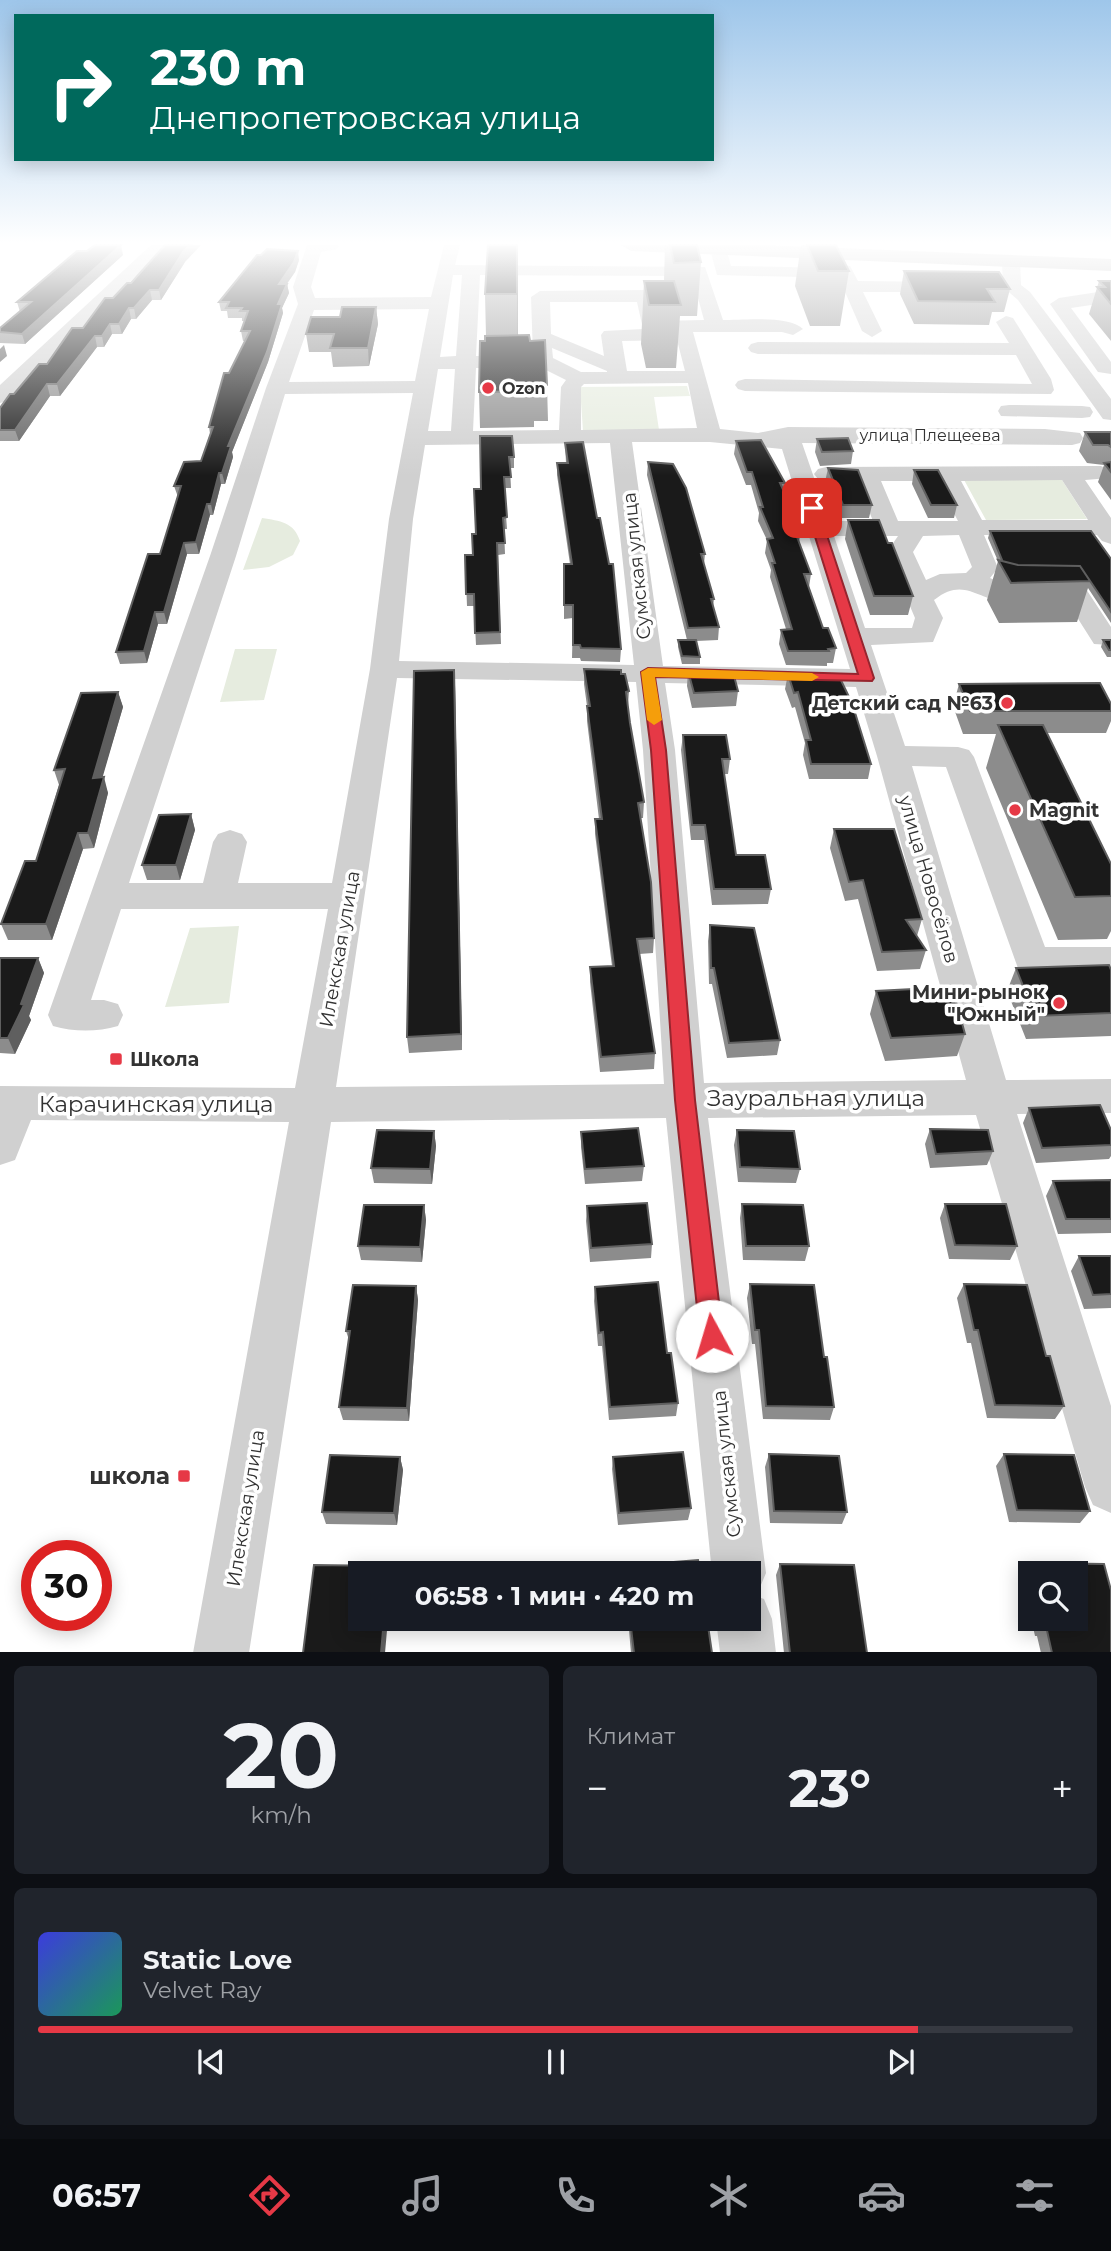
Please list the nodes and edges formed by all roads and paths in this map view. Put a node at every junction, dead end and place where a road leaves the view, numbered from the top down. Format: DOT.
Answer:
graph roads {
  1 [pos="79,322"];
  2 [pos="300,322"];
  3 [pos="436,322"];
  4 [pos="463,322"];
  5 [pos="541,322"];
  6 [pos="650,322"];
  7 [pos="714,322"];
  8 [pos="783,322"];
  9 [pos="868,322"];
  10 [pos="1006,322"];
  11 [pos="1043,322"];
  12 [pos="1073,322"];
  13 [pos="715,326"];
  14 [pos="784,326"];
  15 [pos="684,330"];
  16 [pos="872,331"];
  17 [pos="597,335"];
  18 [pos="542,337"];
  19 [pos="901,349"];
  20 [pos="758,350"];
  21 [pos="1028,358"];
  22 [pos="543,361"];
  23 [pos="467,362"];
  24 [pos="1111,368"];
  25 [pos="617,372"];
  26 [pos="427,375"];
  27 [pos="696,377"];
  28 [pos="578,378"];
  29 [pos="745,385"];
  30 [pos="276,388"];
  31 [pos="1044,390"];
  32 [pos="0,397"];
  33 [pos="984,411"];
  34 [pos="1052,412"];
  35 [pos="1082,412"];
  36 [pos="1111,414"];
  37 [pos="770,429"];
  38 [pos="710,435"];
  39 [pos="570,436"];
  40 [pos="620,436"];
  41 [pos="462,437"];
  42 [pos="417,438"];
  43 [pos="1072,438"];
  44 [pos="1101,472"];
  45 [pos="945,473"];
  46 [pos="1069,473"];
  47 [pos="827,474"];
  48 [pos="866,474"];
  49 [pos="886,522"];
  50 [pos="969,524"];
  51 [pos="915,528"];
  52 [pos="819,529"];
  53 [pos="1108,531"];
  54 [pos="973,581"];
  55 [pos="921,597"];
  56 [pos="855,637"];
  57 [pos="1104,638"];
  58 [pos="384,669"];
  59 [pos="648,672"];
  60 [pos="867,678"];
  61 [pos="893,756"];
  62 [pos="230,842"];
  63 [pos="110,896"];
  64 [pos="348,896"];
  65 [pos="217,897"];
  66 [pos="1111,961"];
  67 [pos="104,1015"];
  68 [pos="1111,1096"];
  69 [pos="991,1097"];
  70 [pos="685,1100"];
  71 [pos="8,1103"];
  72 [pos="312,1105"];
  73 [pos="0,1147"];
  74 [pos="1111,1487"];
  75 [pos="738,1561"];
  76 [pos="745,1631"];
  77 [pos="222,1652"];
  78 [pos="748,1652"];
  1 -- 32 [label="street"];
  2 -- 30 [label="street"];
  3 -- 26 [label="street, Илекская улица"];
  4 -- 23 [label="street"];
  5 -- 18 [label="street"];
  6 -- 15 [label="street"];
  7 -- 13 [label="street"];
  8 -- 14 [label="street"];
  9 -- 16 [label="street"];
  10 -- 21 [label="street"];
  11 -- 36 [label="street"];
  12 -- 24 [label="street"];
  13 -- 14 [label="street"];
  13 -- 15 [label="street"];
  14 -- 16 [label="street"];
  15 -- 17 [label="street"];
  15 -- 27 [label="street"];
  16 -- 19 [label="street"];
  17 -- 18 [label="street"];
  17 -- 25 [label="street"];
  18 -- 22 [label="street"];
  18 -- 25 [label="street"];
  19 -- 20 [label="street"];
  19 -- 21 [label="street"];
  20 -- 21 [label="street"];
  20 -- 29 [label="street"];
  21 -- 31 [label="street"];
  22 -- 23 [label="street"];
  22 -- 28 [label="street"];
  23 -- 26 [label="street"];
  23 -- 41 [label="street"];
  25 -- 27 [label="street"];
  25 -- 28 [label="street"];
  26 -- 30 [label="street"];
  26 -- 42 [label="street, Илекская улица"];
  27 -- 38 [label="street"];
  28 -- 39 [label="street"];
  29 -- 31 [label="street"];
  29 -- 37 [label="street, улица Новосёлов"];
  30 -- 63 [label="street"];
  31 -- 34 [label="street"];
  33 -- 34 [label="street"];
  34 -- 35 [label="street"];
  37 -- 38 [label="street, улица Плещеева"];
  37 -- 43 [label="street, улица Плещеева"];
  37 -- 52 [label="street, улица Новосёлов"];
  38 -- 40 [label="street, улица Плещеева"];
  39 -- 40 [label="street, улица Плещеева"];
  39 -- 41 [label="street, улица Плещеева"];
  40 -- 59 [label="street, Сумская улица"];
  41 -- 42 [label="street, улица Плещеева"];
  42 -- 58 [label="street, Илекская улица"];
  44 -- 46 [label="street"];
  45 -- 46 [label="street"];
  45 -- 48 [label="street"];
  45 -- 50 [label="street"];
  46 -- 53 [label="street"];
  47 -- 48 [label="street"];
  48 -- 49 [label="street"];
  50 -- 51 [label="street"];
  50 -- 53 [label="street"];
  50 -- 54 [label="street"];
  51 -- 52 [label="street"];
  51 -- 55 [label="street"];
  52 -- 56 [label="street, улица Новосёлов"];
  54 -- 55 [label="street"];
  54 -- 57 [label="street"];
  55 -- 56 [label="street"];
  56 -- 60 [label="street, улица Новосёлов"];
  58 -- 59 [label="street"];
  58 -- 64 [label="street, Илекская улица"];
  59 -- 60 [label="street"];
  59 -- 70 [label="street, Сумская улица"];
  60 -- 61 [label="street, улица Новосёлов"];
  61 -- 66 [label="street"];
  61 -- 69 [label="street, улица Новосёлов"];
  62 -- 65 [label="street"];
  63 -- 65 [label="street"];
  63 -- 67 [label="street"];
  64 -- 65 [label="street"];
  64 -- 72 [label="street, Илекская улица"];
  68 -- 69 [label="street, Зауральная улица"];
  69 -- 70 [label="street, Зауральная улица"];
  69 -- 74 [label="street, улица Новосёлов"];
  70 -- 72 [label="street, Зауральная улица"];
  70 -- 75 [label="street, Сумская улица"];
  71 -- 72 [label="street, Карачинская улица"];
  71 -- 73 [label="street"];
  72 -- 77 [label="street, Илекская улица"];
  76 -- 78 [label="street"];
}
